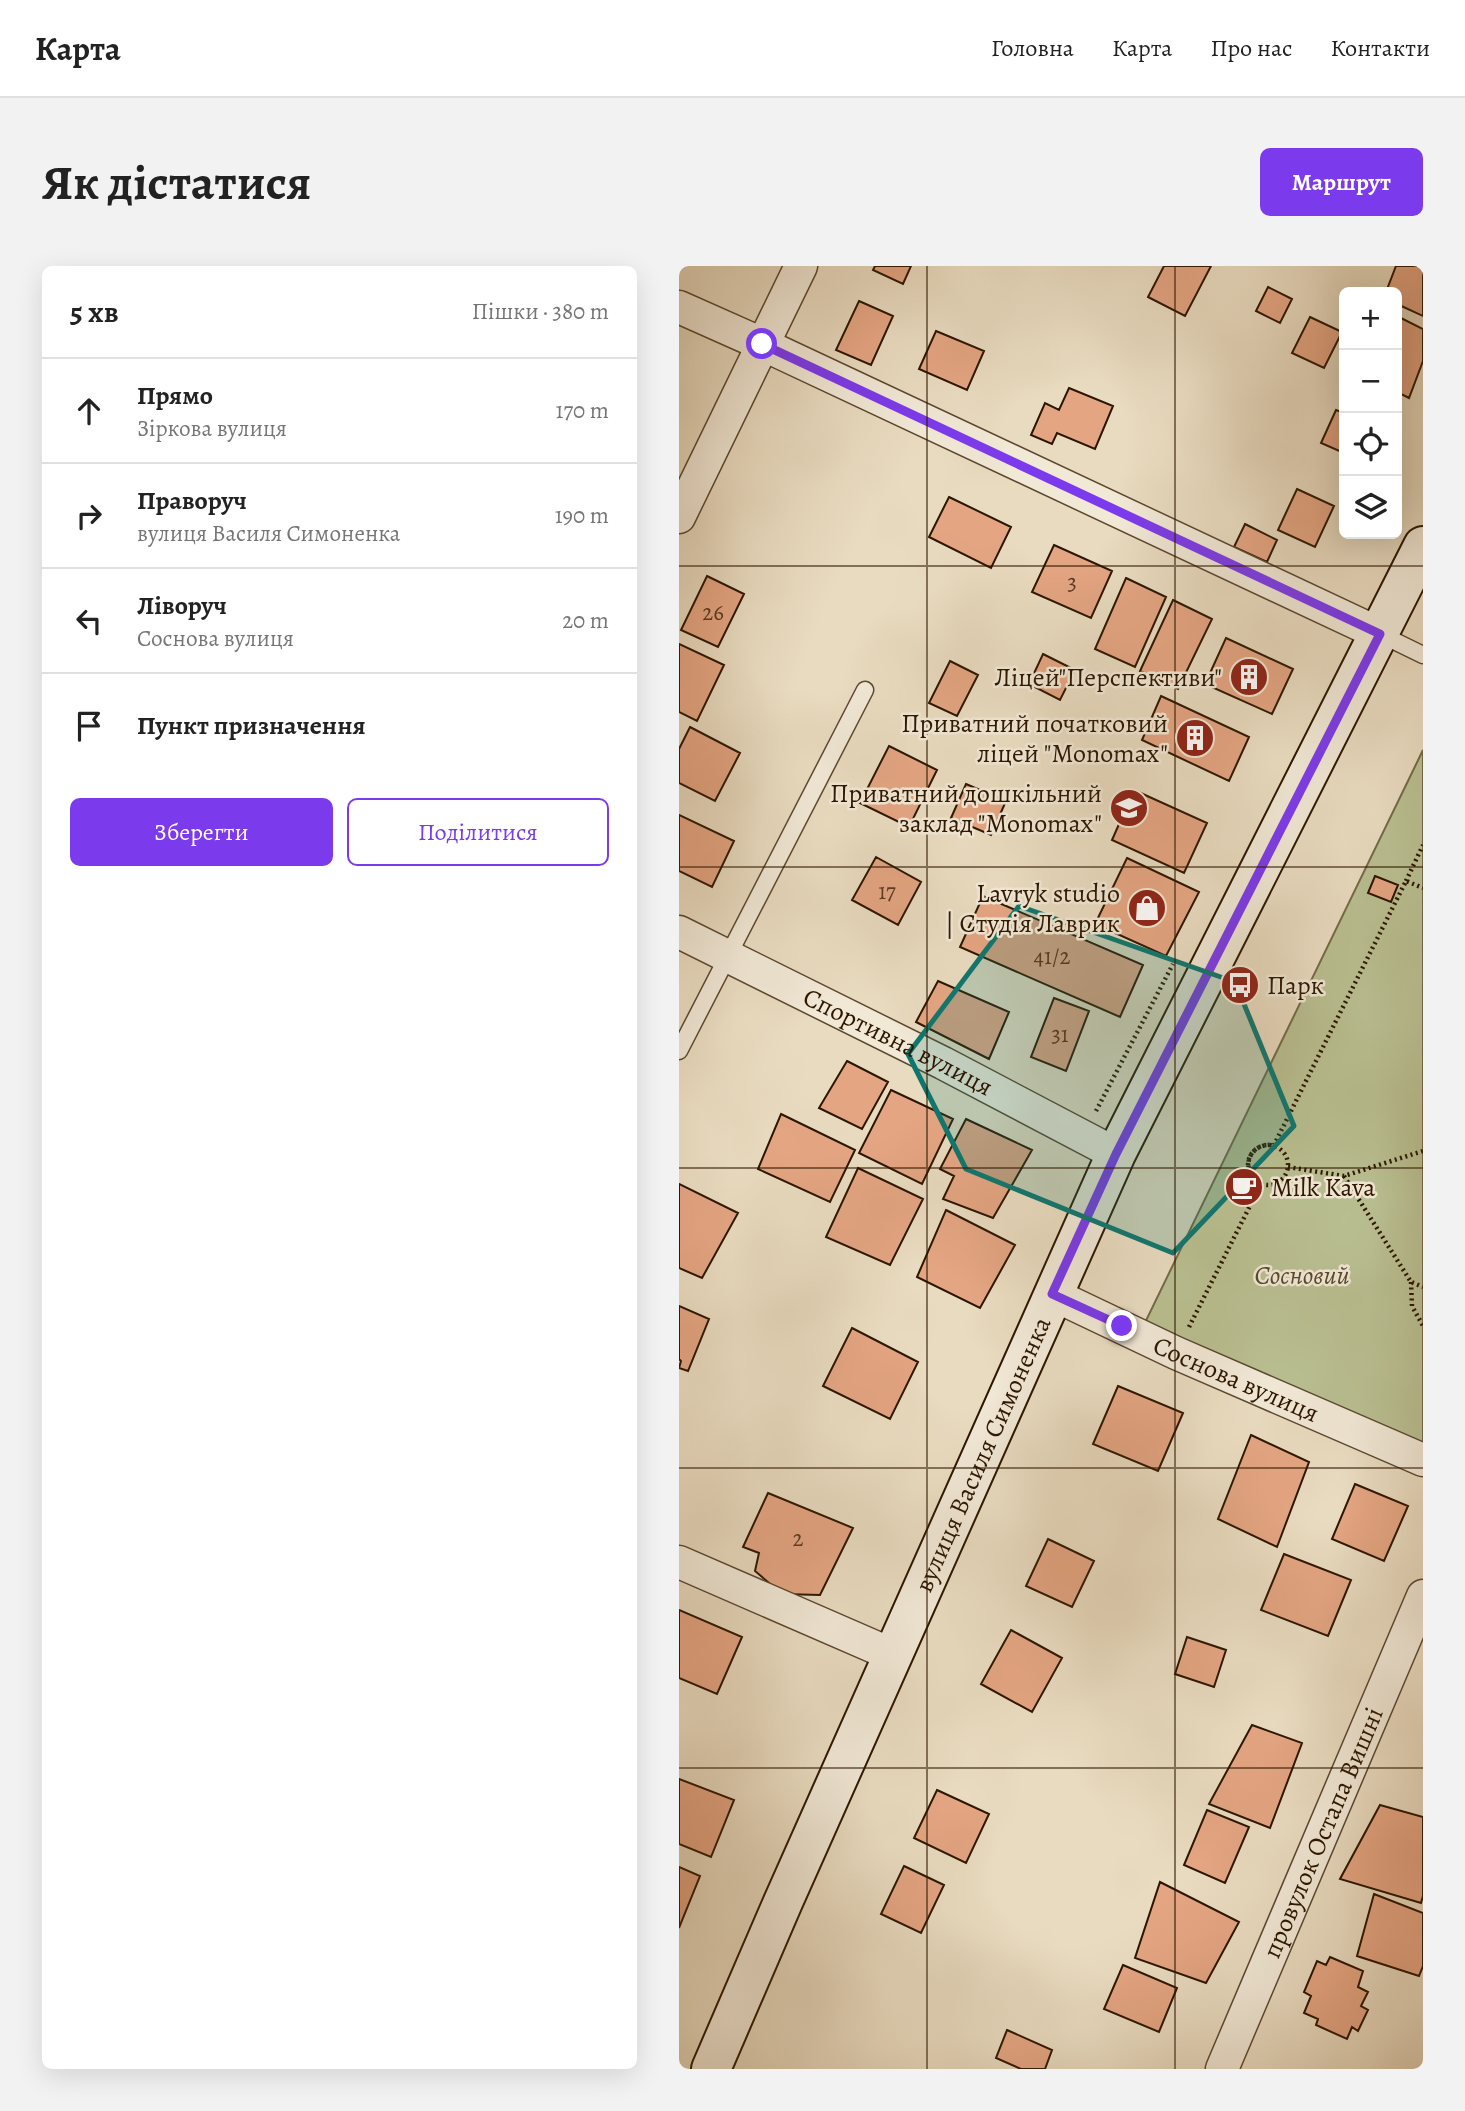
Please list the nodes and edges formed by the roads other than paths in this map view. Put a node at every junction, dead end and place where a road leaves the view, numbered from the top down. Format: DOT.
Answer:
graph roads {
  1 [pos="801,266"];
  2 [pos="679,307"];
  3 [pos="762,344"];
  4 [pos="679,517"];
  5 [pos="1423,546"];
  6 [pos="1380,634"];
  7 [pos="1423,656"];
  8 [pos="865,690"];
  9 [pos="679,932"];
  10 [pos="727,957"];
  11 [pos="679,1051"];
  12 [pos="1116,1154"];
  13 [pos="1052,1294"];
  14 [pos="1423,1460"];
  15 [pos="679,1562"];
  16 [pos="1423,1596"];
  17 [pos="893,1655"];
  18 [pos="711,2069"];
  19 [pos="1222,2069"];
  1 -- 3 [label="street"];
  2 -- 3 [label="street"];
  3 -- 4 [label="street"];
  3 -- 6 [label="street"];
  5 -- 6 [label="street, вулиця Василя Симоненка"];
  6 -- 7 [label="lane"];
  6 -- 12 [label="street, вулиця Василя Симоненка"];
  8 -- 10 [label="lane"];
  9 -- 10 [label="street, Спортивна вулиця"];
  10 -- 11 [label="lane"];
  10 -- 12 [label="street, Спортивна вулиця"];
  12 -- 13 [label="street, вулиця Василя Симоненка"];
  13 -- 14 [label="street, Соснова вулиця"];
  13 -- 17 [label="street, вулиця Василя Симоненка"];
  15 -- 17 [label="street"];
  16 -- 19 [label="street, провулок Остапа Вишні"];
  17 -- 18 [label="street, вулиця Василя Симоненка"];
}
